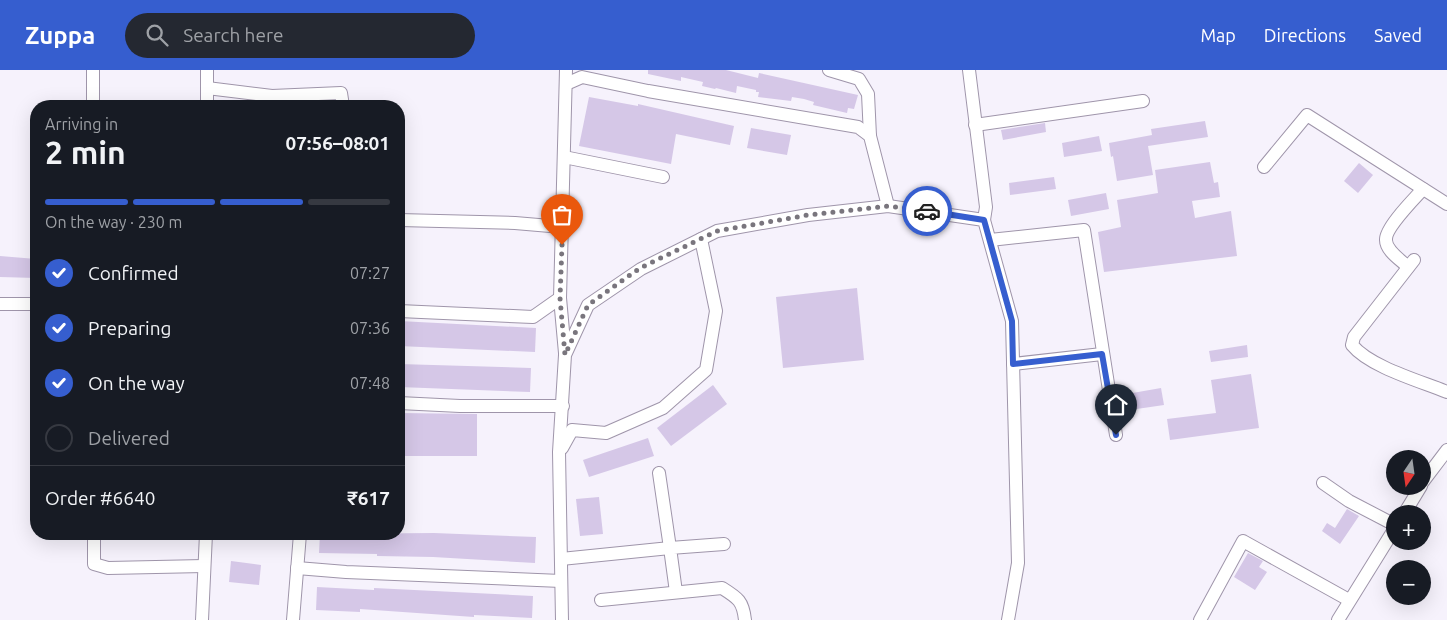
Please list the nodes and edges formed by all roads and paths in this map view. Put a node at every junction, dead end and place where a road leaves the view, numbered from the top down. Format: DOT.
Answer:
graph roads {
  1 [pos="92,70"];
  2 [pos="207,70"];
  3 [pos="566,70"];
  4 [pos="829,70"];
  5 [pos="969,70"];
  6 [pos="566,84"];
  7 [pos="207,88"];
  8 [pos="93,100"];
  9 [pos="207,100"];
  10 [pos="342,100"];
  11 [pos="1143,101"];
  12 [pos="976,124"];
  13 [pos="870,136"];
  14 [pos="564,156"];
  15 [pos="1264,167"];
  16 [pos="663,177"];
  17 [pos="1423,189"];
  18 [pos="1447,204"];
  19 [pos="888,206"];
  20 [pos="405,220"];
  21 [pos="984,220"];
  22 [pos="562,227"];
  23 [pos="701,239"];
  24 [pos="990,240"];
  25 [pos="560,298"];
  26 [pos="0,304"];
  27 [pos="30,304"];
  28 [pos="405,311"];
  29 [pos="1102,354"];
  30 [pos="565,355"];
  31 [pos="1013,364"];
  32 [pos="1447,392"];
  33 [pos="405,403"];
  34 [pos="562,406"];
  35 [pos="1116,435"];
  36 [pos="1447,450"];
  37 [pos="559,452"];
  38 [pos="1431,472"];
  39 [pos="659,473"];
  40 [pos="1323,483"];
  41 [pos="1386,522"];
  42 [pos="94,540"];
  43 [pos="206,540"];
  44 [pos="299,540"];
  45 [pos="1386,541"];
  46 [pos="724,544"];
  47 [pos="670,548"];
  48 [pos="561,559"];
  49 [pos="204,566"];
  50 [pos="297,568"];
  51 [pos="561,581"];
  52 [pos="676,592"];
  53 [pos="600,600"];
  54 [pos="1349,600"];
  55 [pos="202,620"];
  56 [pos="292,620"];
  57 [pos="562,620"];
  58 [pos="745,620"];
  59 [pos="1008,620"];
  60 [pos="1200,620"];
  61 [pos="1338,620"];
  1 -- 8 [label="street"];
  2 -- 7 [label="street"];
  3 -- 6 [label="street"];
  4 -- 13 [label="street"];
  5 -- 12 [label="street"];
  6 -- 13 [label="street"];
  6 -- 14 [label="street"];
  7 -- 9 [label="street"];
  7 -- 10 [label="street"];
  11 -- 12 [label="street"];
  12 -- 21 [label="street"];
  13 -- 19 [label="street"];
  14 -- 16 [label="street"];
  14 -- 22 [label="street"];
  15 -- 17 [label="street"];
  17 -- 18 [label="street"];
  17 -- 32 [label="street"];
  19 -- 21 [label="street"];
  19 -- 23 [label="street"];
  20 -- 22 [label="street"];
  21 -- 24 [label="street"];
  22 -- 25 [label="street"];
  23 -- 30 [label="street"];
  23 -- 37 [label="street"];
  24 -- 29 [label="street"];
  24 -- 31 [label="street"];
  25 -- 28 [label="street"];
  25 -- 30 [label="street"];
  26 -- 27 [label="street"];
  29 -- 31 [label="street"];
  29 -- 35 [label="street"];
  30 -- 34 [label="street"];
  31 -- 59 [label="street"];
  33 -- 34 [label="street"];
  34 -- 37 [label="street"];
  36 -- 38 [label="street"];
  37 -- 48 [label="street"];
  39 -- 47 [label="street"];
  40 -- 41 [label="street"];
  42 -- 49 [label="street"];
  43 -- 49 [label="street"];
  44 -- 50 [label="street"];
  45 -- 54 [label="street"];
  46 -- 47 [label="street"];
  47 -- 48 [label="street"];
  47 -- 52 [label="street"];
  48 -- 51 [label="street"];
  49 -- 55 [label="street"];
  50 -- 51 [label="street"];
  50 -- 56 [label="street"];
  51 -- 57 [label="street"];
  52 -- 53 [label="street"];
  52 -- 58 [label="street"];
  54 -- 60 [label="street"];
  54 -- 61 [label="street"];
}
